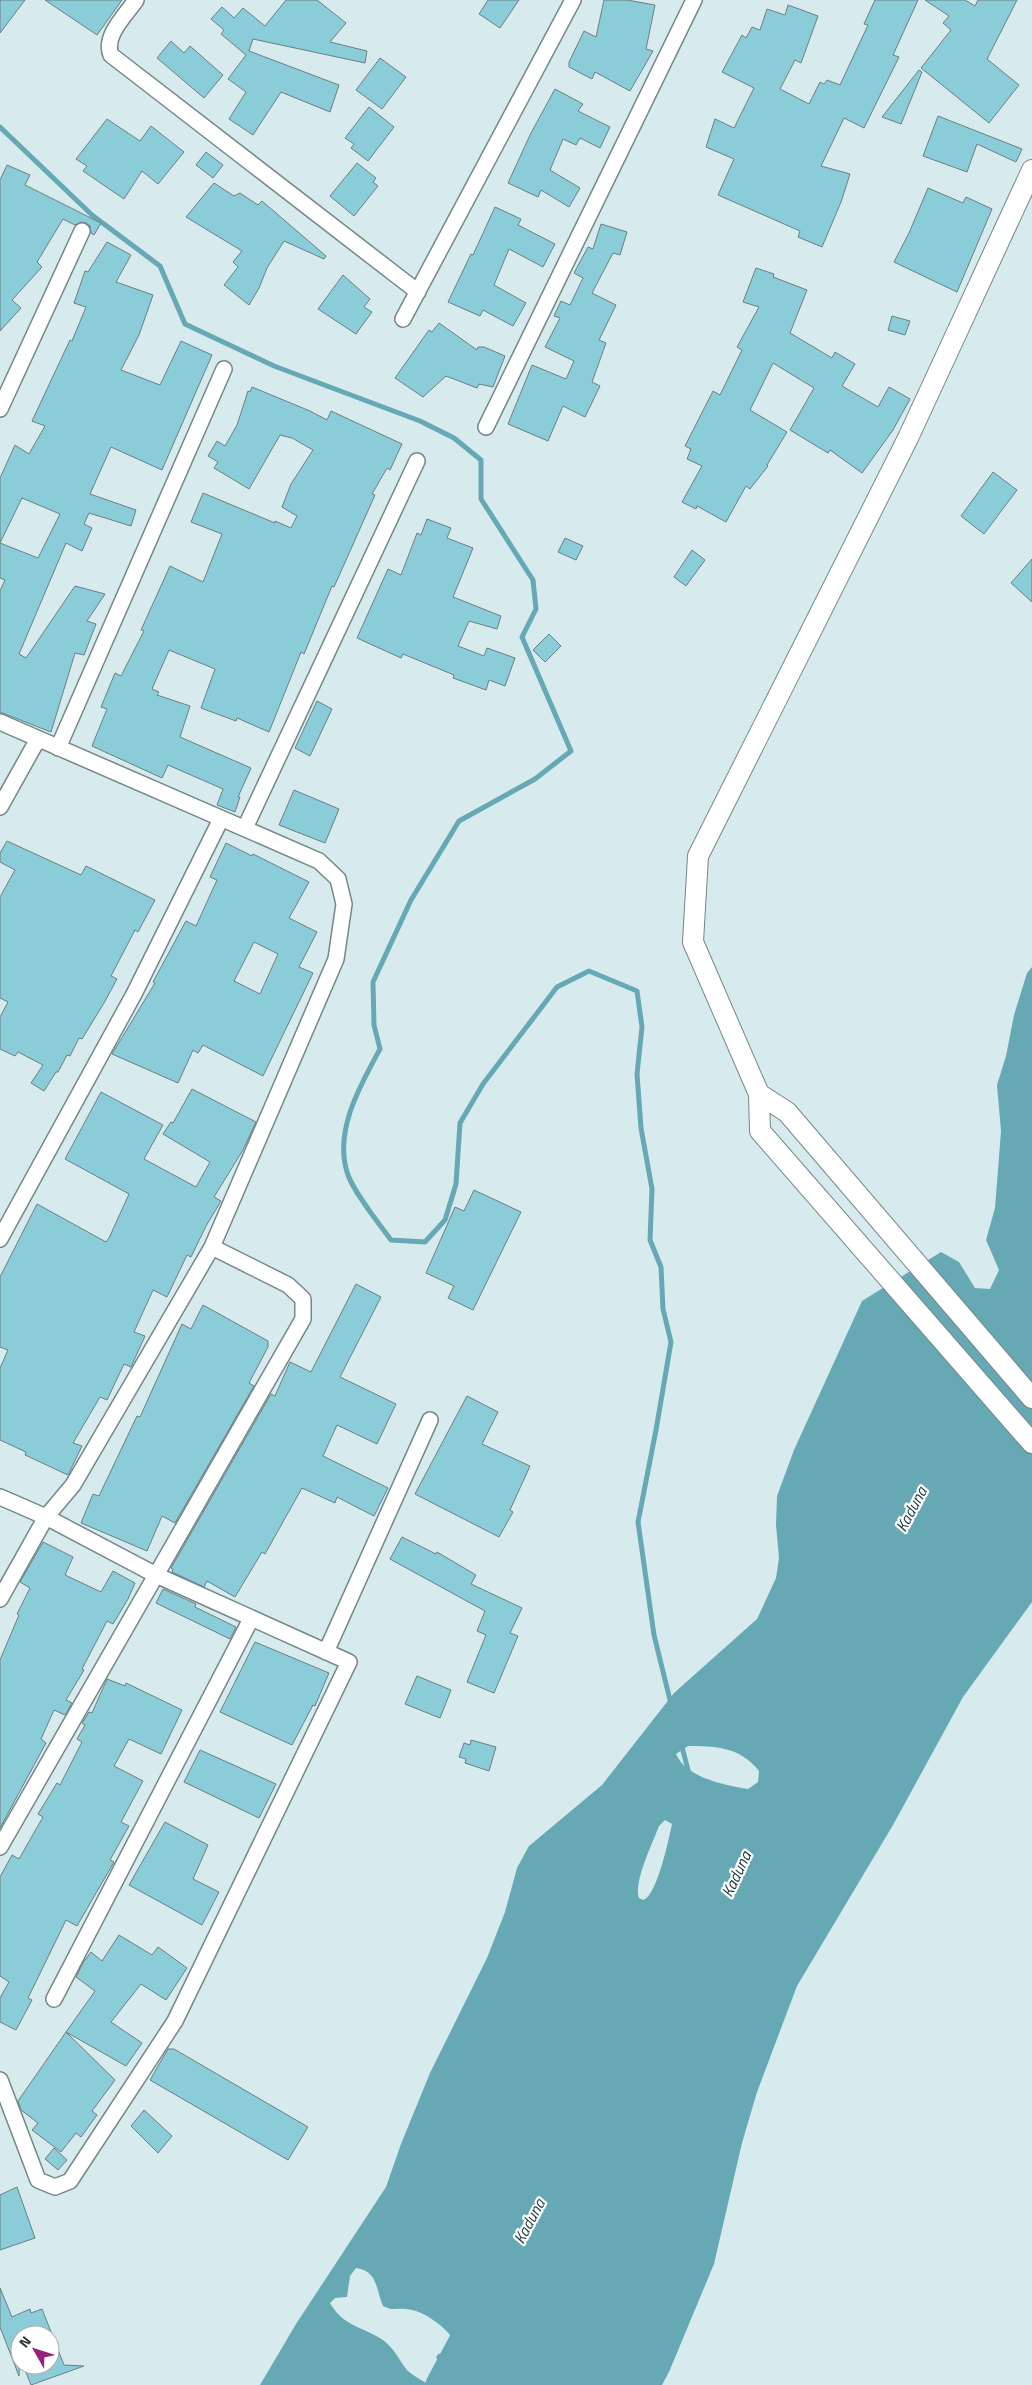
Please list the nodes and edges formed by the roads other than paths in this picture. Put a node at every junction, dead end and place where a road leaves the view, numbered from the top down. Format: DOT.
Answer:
graph roads {
  1 [pos="136,0"];
  2 [pos="573,0"];
  3 [pos="694,0"];
  4 [pos="1032,170"];
  5 [pos="82,231"];
  6 [pos="418,292"];
  7 [pos="403,319"];
  8 [pos="224,369"];
  9 [pos="0,408"];
  10 [pos="486,427"];
  11 [pos="417,461"];
  12 [pos="0,722"];
  13 [pos="38,739"];
  14 [pos="58,748"];
  15 [pos="0,807"];
  16 [pos="221,819"];
  17 [pos="245,828"];
  18 [pos="759,1094"];
  19 [pos="0,1240"];
  20 [pos="212,1247"];
  21 [pos="1032,1398"];
  22 [pos="430,1420"];
  23 [pos="1032,1443"];
  24 [pos="0,1497"];
  25 [pos="46,1517"];
  26 [pos="156,1575"];
  27 [pos="0,1599"];
  28 [pos="251,1619"];
  29 [pos="326,1652"];
  30 [pos="0,1847"];
  31 [pos="54,1999"];
  32 [pos="0,2080"];
  1 -- 6 [label="street"];
  2 -- 6 [label="street"];
  3 -- 10 [label="street"];
  4 -- 18 [label="street"];
  5 -- 9 [label="street"];
  6 -- 7 [label="street"];
  8 -- 14 [label="street"];
  11 -- 17 [label="street"];
  12 -- 13 [label="street"];
  13 -- 14 [label="street"];
  13 -- 15 [label="street"];
  14 -- 16 [label="street"];
  16 -- 17 [label="street"];
  16 -- 19 [label="street"];
  17 -- 20 [label="street"];
  18 -- 21 [label="street"];
  18 -- 23 [label="street"];
  20 -- 25 [label="street"];
  20 -- 26 [label="street"];
  22 -- 29 [label="street"];
  24 -- 25 [label="street"];
  25 -- 26 [label="street"];
  25 -- 27 [label="street"];
  26 -- 28 [label="street"];
  26 -- 30 [label="street"];
  28 -- 29 [label="street"];
  28 -- 31 [label="street"];
  29 -- 32 [label="street"];
}
